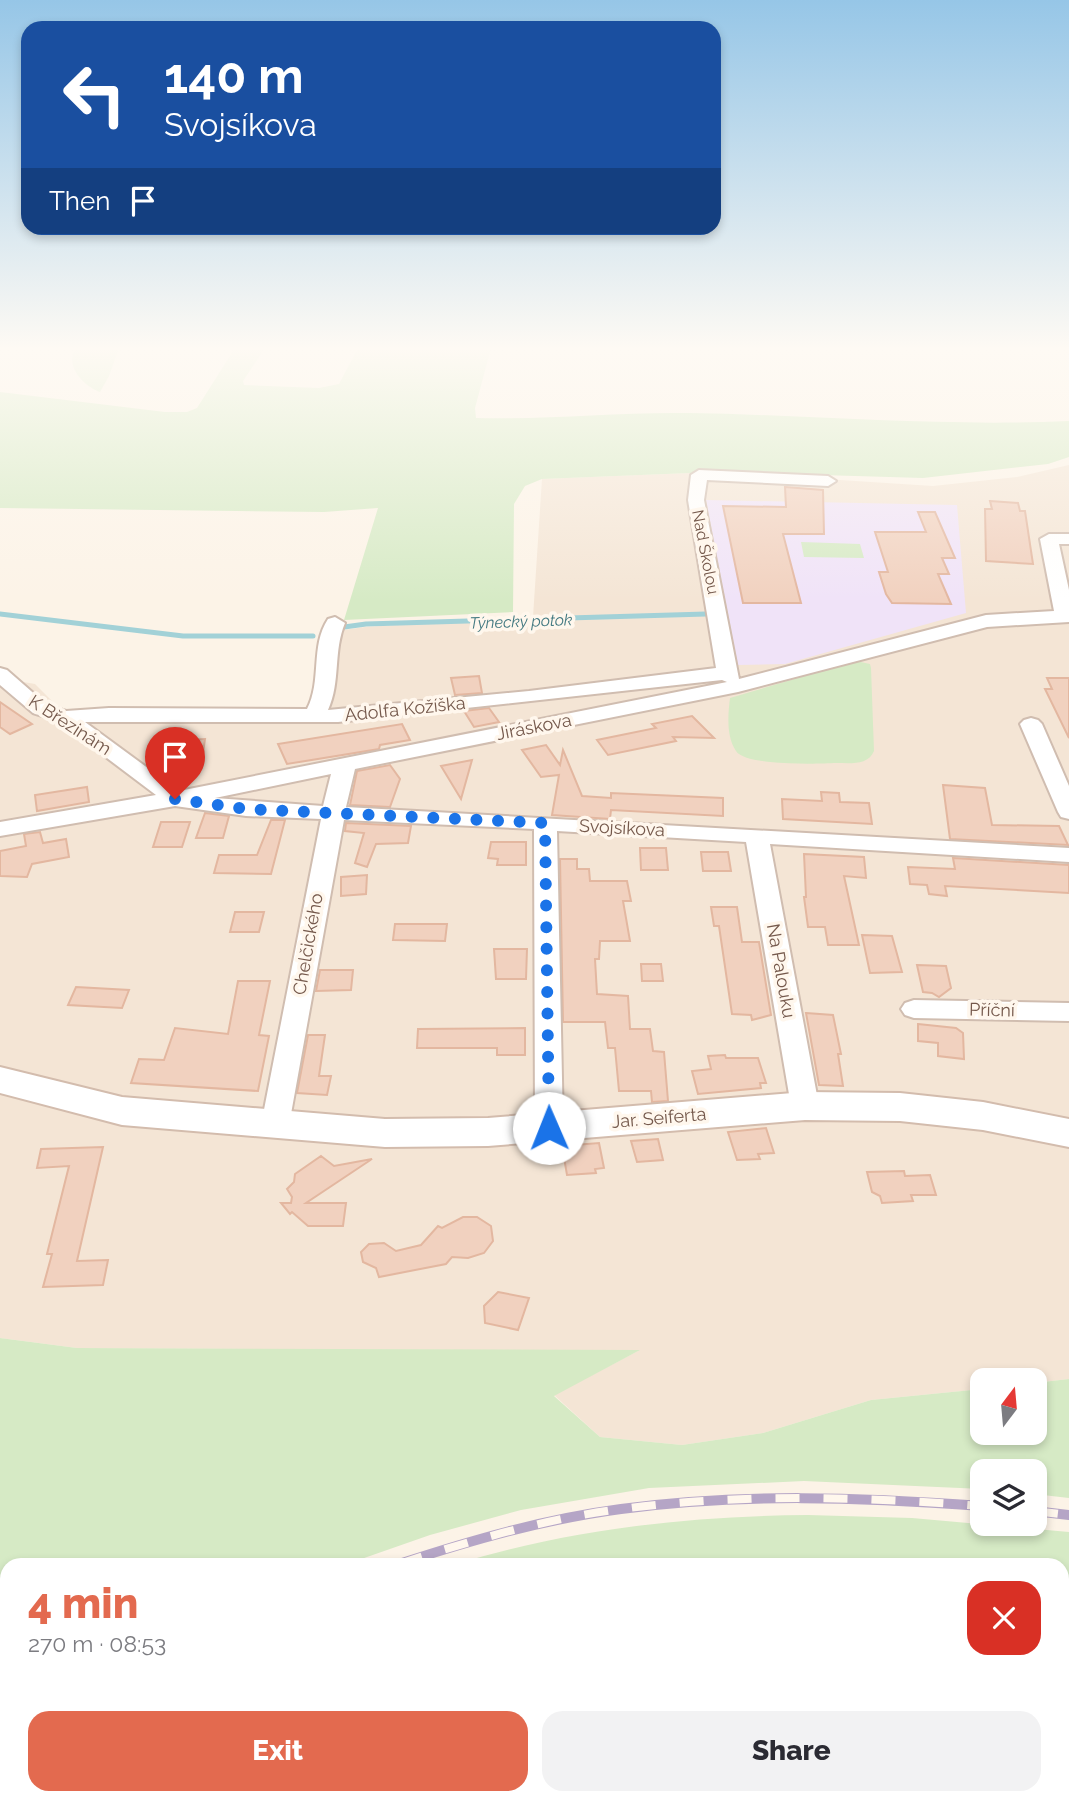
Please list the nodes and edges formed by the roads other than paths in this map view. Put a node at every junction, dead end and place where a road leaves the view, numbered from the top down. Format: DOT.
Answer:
graph roads {
  1 [pos="828,481"];
  2 [pos="1069,539"];
  3 [pos="1067,616"];
  4 [pos="335,623"];
  5 [pos="0,674"];
  6 [pos="732,679"];
  7 [pos="314,716"];
  8 [pos="65,717"];
  9 [pos="1031,724"];
  10 [pos="345,766"];
  11 [pos="175,799"];
  12 [pos="1069,812"];
  13 [pos="334,813"];
  14 [pos="545,823"];
  15 [pos="0,829"];
  16 [pos="757,836"];
  17 [pos="1069,855"];
  18 [pos="914,1009"];
  19 [pos="1069,1012"];
  20 [pos="0,1080"];
  21 [pos="805,1106"];
  22 [pos="275,1125"];
  23 [pos="549,1128"];
  24 [pos="1069,1133"];
  1 -- 6 [label="street, Nad Školou"];
  2 -- 3 [label="street"];
  3 -- 6 [label="street, Jiráskova"];
  4 -- 7 [label="street"];
  5 -- 8 [label="street, K Březinám"];
  6 -- 7 [label="street, Adolfa Kožíška"];
  6 -- 10 [label="street, Jiráskova"];
  7 -- 8 [label="street, Adolfa Kožíška"];
  8 -- 11 [label="street, K Březinám"];
  9 -- 12 [label="street"];
  10 -- 11 [label="street, Jiráskova"];
  10 -- 13 [label="street, Chelčického"];
  11 -- 13 [label="street, Svojsíkova"];
  11 -- 15 [label="street, Jiráskova"];
  13 -- 14 [label="street, Svojsíkova"];
  13 -- 22 [label="street, Chelčického"];
  14 -- 16 [label="street, Svojsíkova"];
  14 -- 23 [label="street"];
  16 -- 17 [label="street, Svojsíkova"];
  16 -- 21 [label="street, Na Palouku"];
  18 -- 19 [label="street, Příční"];
  20 -- 22 [label="street, Jar. Seiferta"];
  21 -- 23 [label="street, Jar. Seiferta"];
  21 -- 24 [label="street, Jar. Seiferta"];
  22 -- 23 [label="street, Jar. Seiferta"];
}
